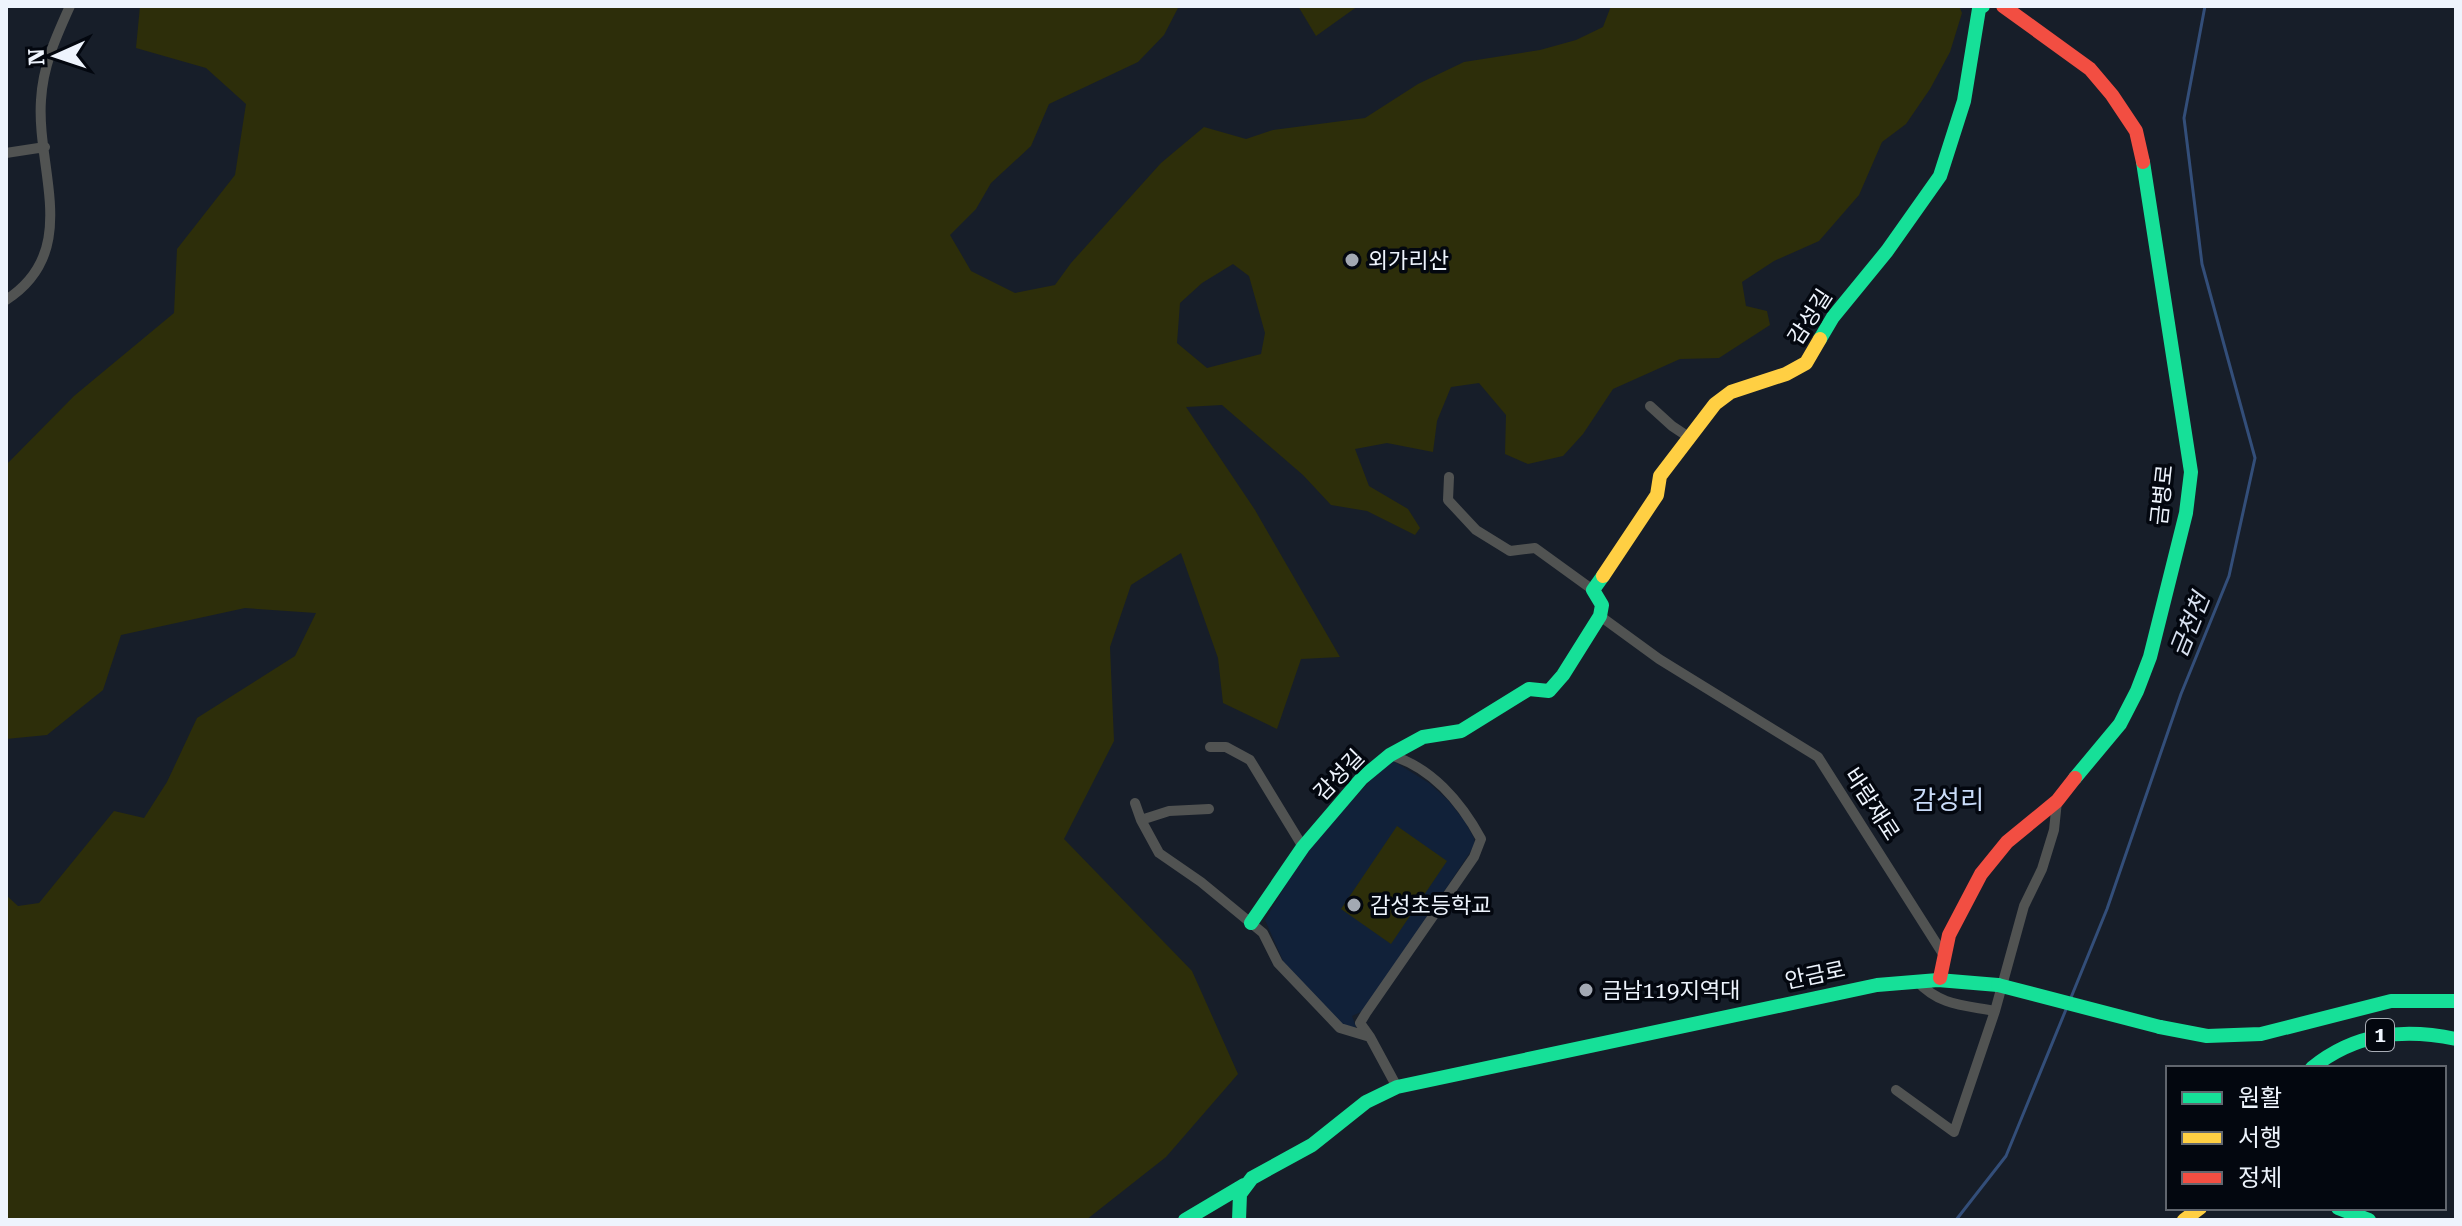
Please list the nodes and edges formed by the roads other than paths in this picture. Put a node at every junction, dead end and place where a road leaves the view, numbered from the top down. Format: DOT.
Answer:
graph roads {
  1 [pos="70,6"];
  2 [pos="1983,6"];
  3 [pos="2003,6"];
  4 [pos="45,147"];
  5 [pos="6,153"];
  6 [pos="6,300"];
  7 [pos="1650,406"];
  8 [pos="1690,438"];
  9 [pos="1449,477"];
  10 [pos="1593,590"];
  11 [pos="1600,616"];
  12 [pos="1210,747"];
  13 [pos="1390,755"];
  14 [pos="2057,801"];
  15 [pos="1135,803"];
  16 [pos="1209,809"];
  17 [pos="1141,820"];
  18 [pos="1303,847"];
  19 [pos="1251,923"];
  20 [pos="1945,957"];
  21 [pos="1940,978"];
  22 [pos="1917,981"];
  23 [pos="2456,1001"];
  24 [pos="1995,1011"];
  25 [pos="1370,1037"];
  26 [pos="2456,1039"];
  27 [pos="2456,1050"];
  28 [pos="2315,1066"];
  29 [pos="2333,1066"];
  30 [pos="1397,1087"];
  31 [pos="1896,1090"];
  32 [pos="1244,1185"];
  33 [pos="2343,1210"];
  34 [pos="1185,1220"];
  35 [pos="1239,1220"];
  36 [pos="2369,1220"];
  1 -- 4 [label="street"];
  2 -- 8 [label="main road, 감성길"];
  3 -- 14 [label="main road, 금병로"];
  4 -- 5 [label="street"];
  4 -- 6 [label="street"];
  7 -- 8 [label="street"];
  8 -- 10 [label="main road, 감성길"];
  9 -- 10 [label="street"];
  10 -- 11 [label="main road"];
  11 -- 13 [label="main road, 감성길"];
  11 -- 20 [label="street, 바람재로"];
  12 -- 18 [label="street"];
  13 -- 18 [label="main road, 감성길"];
  13 -- 25 [label="street"];
  14 -- 20 [label="main road, 금병로"];
  14 -- 24 [label="street"];
  15 -- 17 [label="street"];
  16 -- 17 [label="street"];
  17 -- 19 [label="street"];
  18 -- 19 [label="main road, 감성길"];
  19 -- 25 [label="street"];
  20 -- 21 [label="main road, 금병로"];
  21 -- 22 [label="main road, 안금로"];
  21 -- 23 [label="main road, 안금로, bridge"];
  22 -- 24 [label="street"];
  22 -- 30 [label="main road, 안금로"];
  24 -- 31 [label="street"];
  25 -- 30 [label="street"];
  26 -- 28 [label="main road, 1"];
  27 -- 29 [label="main road"];
  30 -- 32 [label="main road, 안금로"];
  32 -- 34 [label="main road, 안금로"];
  32 -- 35 [label="main road"];
  33 -- 36 [label="main road"];
}
